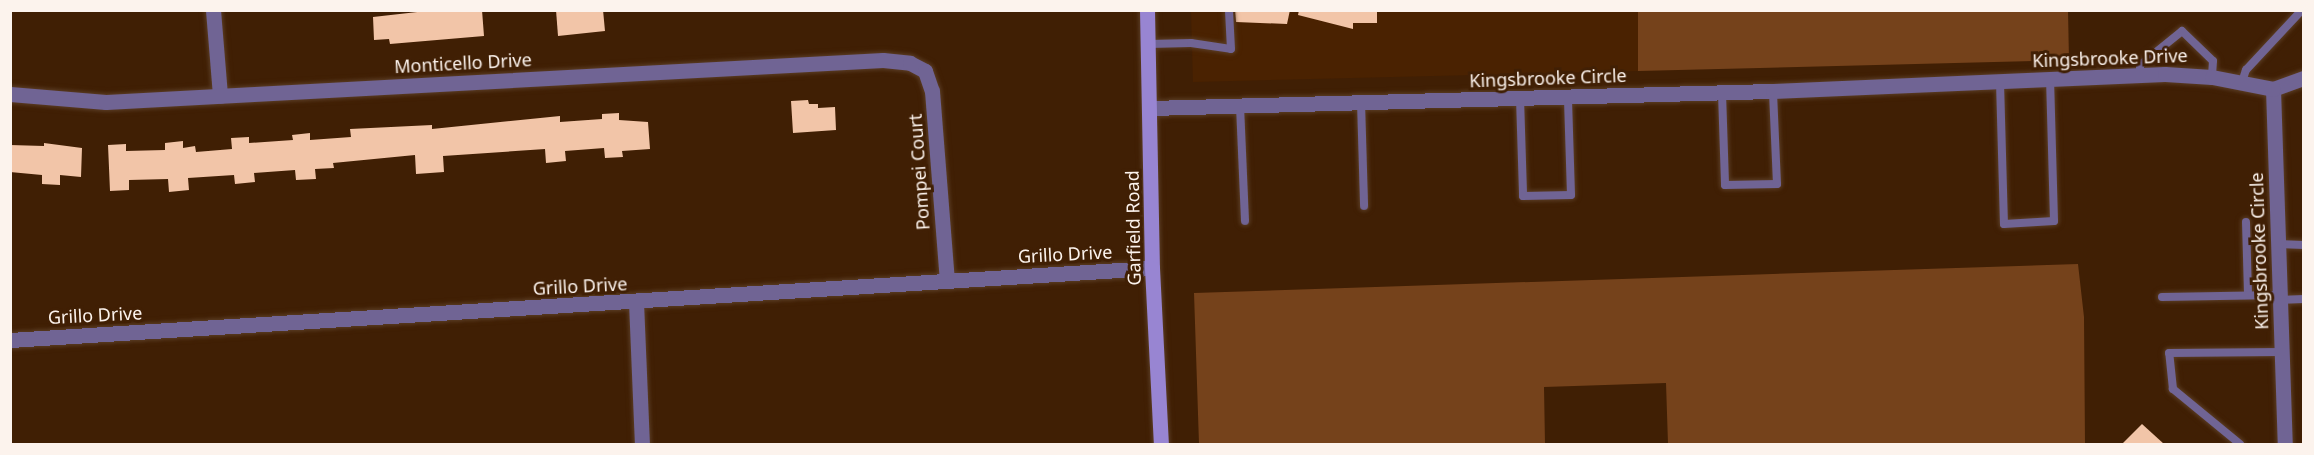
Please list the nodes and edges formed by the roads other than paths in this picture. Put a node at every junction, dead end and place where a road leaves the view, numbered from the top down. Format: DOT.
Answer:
graph roads {
  1 [pos="213,10"];
  2 [pos="1147,10"];
  3 [pos="1229,10"];
  4 [pos="2302,10"];
  5 [pos="1149,44"];
  6 [pos="918,64"];
  7 [pos="2140,76"];
  8 [pos="2212,76"];
  9 [pos="2304,78"];
  10 [pos="2050,80"];
  11 [pos="2000,81"];
  12 [pos="2242,81"];
  13 [pos="1946,84"];
  14 [pos="2273,89"];
  15 [pos="1773,91"];
  16 [pos="1722,93"];
  17 [pos="10,94"];
  18 [pos="220,96"];
  19 [pos="1568,97"];
  20 [pos="1520,98"];
  21 [pos="1361,102"];
  22 [pos="1240,106"];
  23 [pos="1151,108"];
  24 [pos="1364,206"];
  25 [pos="1245,220"];
  26 [pos="2246,222"];
  27 [pos="2278,244"];
  28 [pos="2304,245"];
  29 [pos="1152,268"];
  30 [pos="947,280"];
  31 [pos="2248,295"];
  32 [pos="2162,297"];
  33 [pos="2278,297"];
  34 [pos="2304,299"];
  35 [pos="636,302"];
  36 [pos="10,340"];
  37 [pos="2282,352"];
  38 [pos="642,444"];
  39 [pos="1161,444"];
  40 [pos="2240,444"];
  41 [pos="2285,444"];
  1 -- 18 [label="street"];
  2 -- 5 [label="main road, Garfield Road"];
  3 -- 5 [label="lane"];
  4 -- 12 [label="lane"];
  5 -- 23 [label="main road, Garfield Road"];
  6 -- 18 [label="street, Monticello Drive"];
  6 -- 30 [label="street, Pompei Court"];
  7 -- 8 [label="street, Kingsbrooke Drive"];
  7 -- 8 [label="lane"];
  7 -- 10 [label="street, Kingsbrooke Drive"];
  8 -- 12 [label="street, Kingsbrooke Drive"];
  9 -- 14 [label="street"];
  10 -- 11 [label="street, Kingsbrooke Drive"];
  10 -- 11 [label="lane"];
  11 -- 13 [label="street, Kingsbrooke Drive"];
  12 -- 14 [label="street, Kingsbrooke Drive"];
  13 -- 15 [label="street, Kingsbrooke Circle"];
  14 -- 27 [label="street, Kingsbrooke Circle"];
  15 -- 16 [label="street, Kingsbrooke Circle"];
  15 -- 16 [label="lane"];
  16 -- 19 [label="street, Kingsbrooke Circle"];
  17 -- 18 [label="street, Monticello Drive"];
  19 -- 20 [label="street, Kingsbrooke Circle"];
  19 -- 20 [label="lane"];
  20 -- 21 [label="street, Kingsbrooke Circle"];
  21 -- 22 [label="street, Kingsbrooke Circle"];
  21 -- 24 [label="lane"];
  22 -- 23 [label="street, Kingsbrooke Circle"];
  22 -- 25 [label="lane"];
  23 -- 29 [label="main road, Garfield Road"];
  26 -- 31 [label="lane"];
  27 -- 28 [label="lane"];
  27 -- 33 [label="street, Kingsbrooke Circle"];
  29 -- 30 [label="street, Grillo Drive"];
  29 -- 39 [label="main road, Garfield Road"];
  30 -- 35 [label="street, Grillo Drive"];
  31 -- 32 [label="lane"];
  31 -- 33 [label="lane"];
  33 -- 34 [label="lane"];
  33 -- 37 [label="street, Kingsbrooke Circle"];
  35 -- 36 [label="street, Grillo Drive"];
  35 -- 38 [label="street"];
  37 -- 40 [label="lane"];
  37 -- 41 [label="street, Kingsbrooke Circle"];
}
